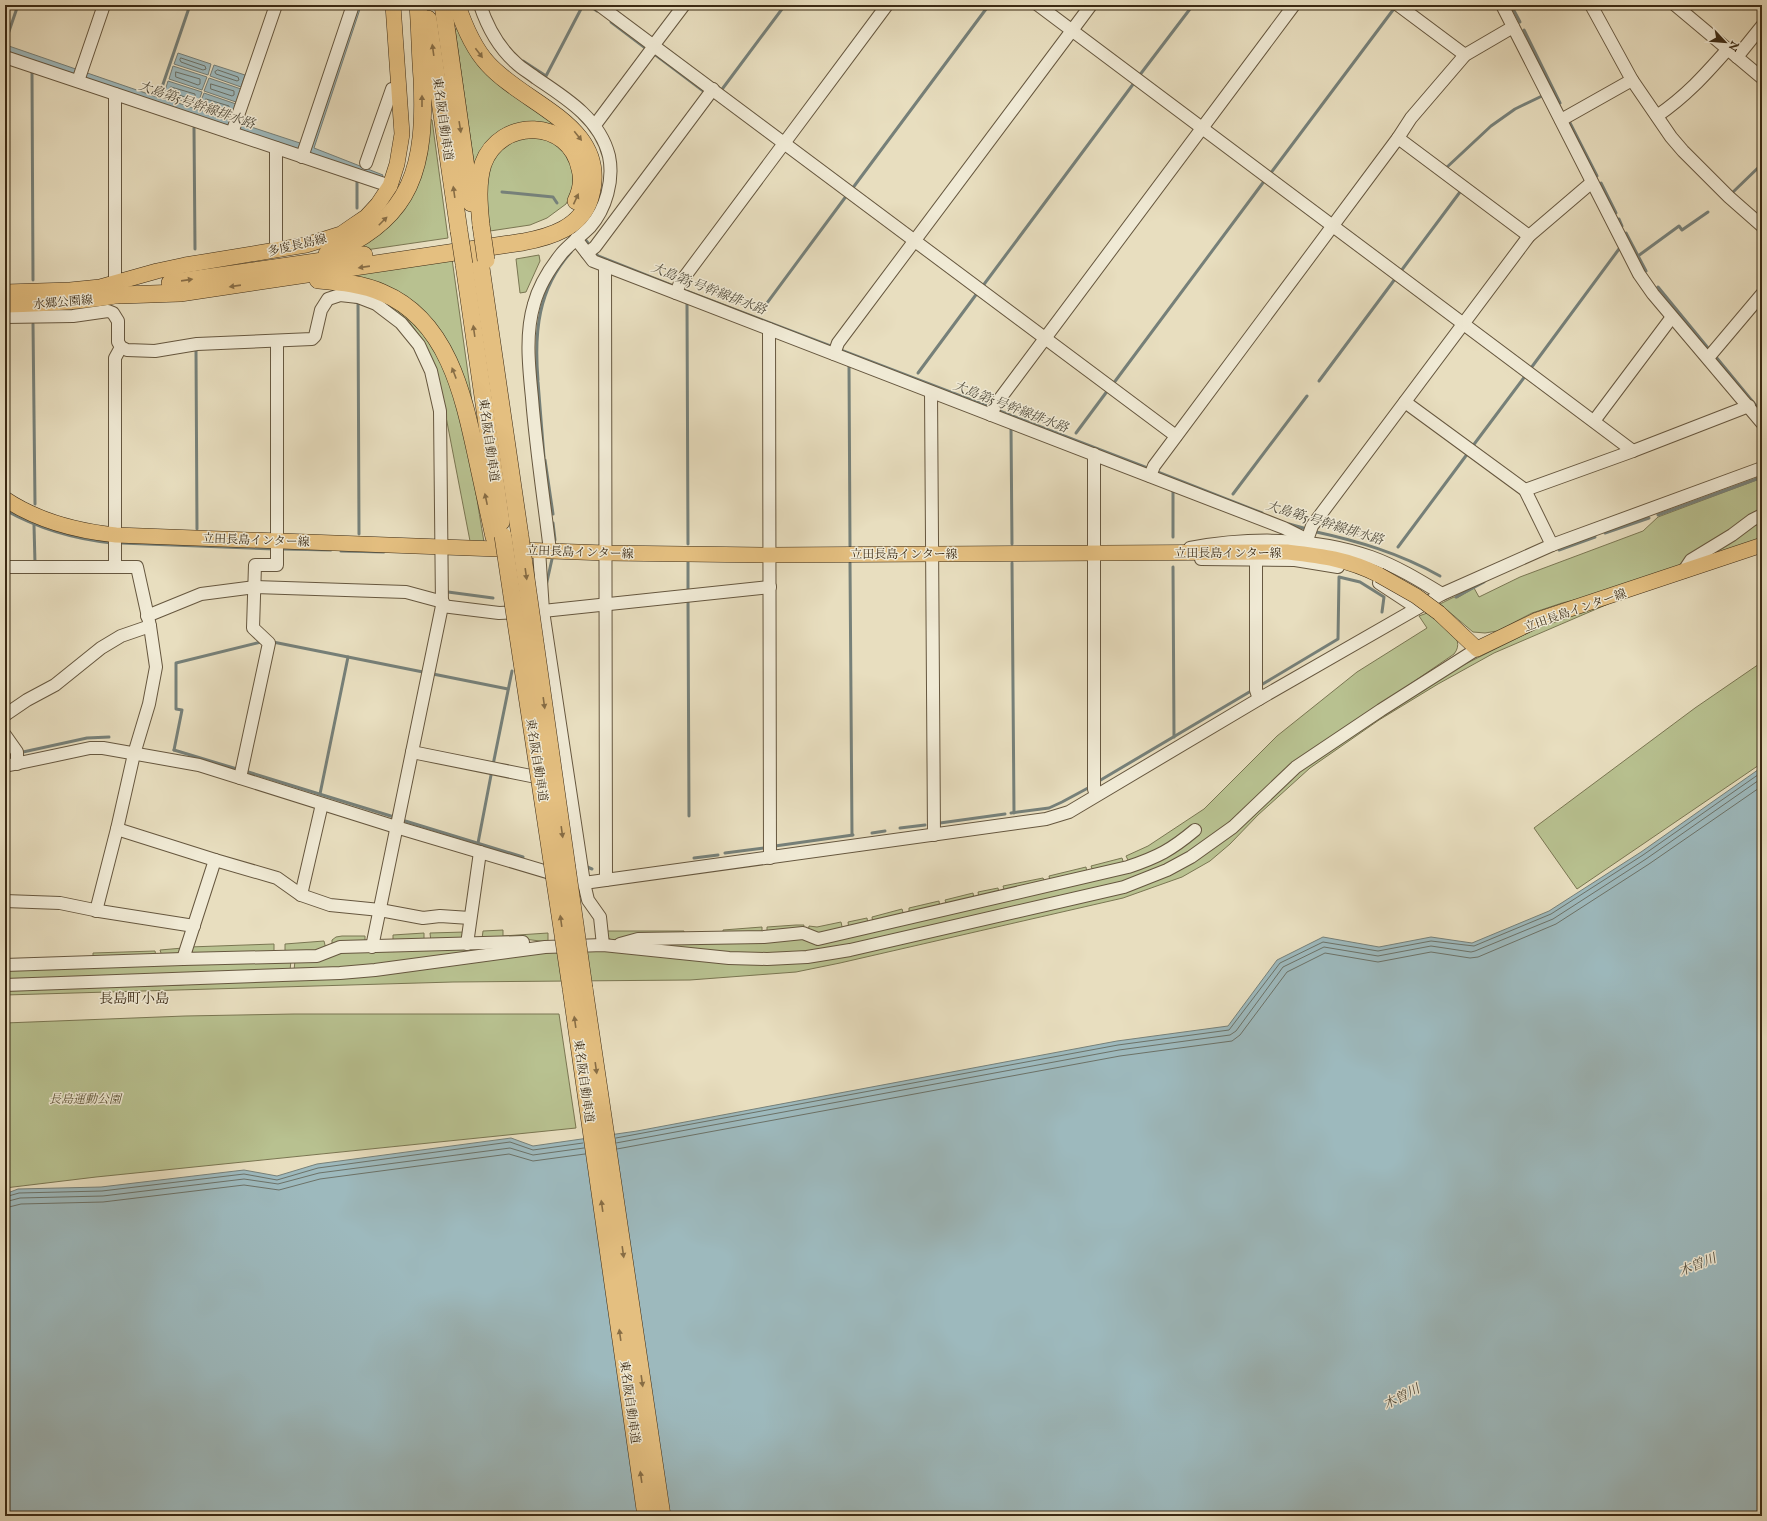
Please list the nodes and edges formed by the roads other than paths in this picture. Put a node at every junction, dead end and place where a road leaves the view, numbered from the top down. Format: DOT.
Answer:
graph roads {
  1 [pos="104,5"];
  2 [pos="276,5"];
  3 [pos="353,5"];
  4 [pos="393,5"];
  5 [pos="480,5"];
  6 [pos="599,5"];
  7 [pos="684,5"];
  8 [pos="887,5"];
  9 [pos="1038,5"];
  10 [pos="1091,5"];
  11 [pos="1294,5"];
  12 [pos="1398,5"];
  13 [pos="1502,5"];
  14 [pos="1591,5"];
  15 [pos="1675,5"];
  16 [pos="433,6"];
  17 [pos="1762,26"];
  18 [pos="1513,27"];
  19 [pos="1072,30"];
  20 [pos="652,49"];
  21 [pos="1732,53"];
  22 [pos="1465,55"];
  23 [pos="5,57"];
  24 [pos="80,76"];
  25 [pos="1762,78"];
  26 [pos="1632,80"];
  27 [pos="399,88"];
  28 [pos="710,93"];
  29 [pos="115,94"];
  30 [pos="1657,116"];
  31 [pos="1561,120"];
  32 [pos="595,125"];
  33 [pos="234,128"];
  34 [pos="1202,128"];
  35 [pos="1398,138"];
  36 [pos="784,143"];
  37 [pos="276,148"];
  38 [pos="303,152"];
  39 [pos="366,163"];
  40 [pos="1591,183"];
  41 [pos="390,186"];
  42 [pos="1333,226"];
  43 [pos="1762,226"];
  44 [pos="472,227"];
  45 [pos="1529,236"];
  46 [pos="576,239"];
  47 [pos="915,241"];
  48 [pos="276,250"];
  49 [pos="590,251"];
  50 [pos="477,262"];
  51 [pos="604,266"];
  52 [pos="286,272"];
  53 [pos="118,289"];
  54 [pos="678,289"];
  55 [pos="5,292"];
  56 [pos="1762,294"];
  57 [pos="5,306"];
  58 [pos="5,317"];
  59 [pos="1672,317"];
  60 [pos="1463,323"];
  61 [pos="769,329"];
  62 [pos="1045,338"];
  63 [pos="277,341"];
  64 [pos="121,348"];
  65 [pos="836,350"];
  66 [pos="1708,358"];
  67 [pos="931,392"];
  68 [pos="1405,402"];
  69 [pos="1749,406"];
  70 [pos="993,411"];
  71 [pos="1594,421"];
  72 [pos="1762,423"];
  73 [pos="1176,436"];
  74 [pos="1633,451"];
  75 [pos="1094,454"];
  76 [pos="1762,468"];
  77 [pos="1151,472"];
  78 [pos="1525,490"];
  79 [pos="5,499"];
  80 [pos="1762,515"];
  81 [pos="116,535"];
  82 [pos="1308,536"];
  83 [pos="499,537"];
  84 [pos="278,541"];
  85 [pos="1552,545"];
  86 [pos="1762,545"];
  87 [pos="442,547"];
  88 [pos="544,551"];
  89 [pos="1093,552"];
  90 [pos="606,553"];
  91 [pos="1161,553"];
  92 [pos="931,554"];
  93 [pos="769,555"];
  94 [pos="1256,560"];
  95 [pos="115,566"];
  96 [pos="5,567"];
  97 [pos="1683,572"];
  98 [pos="255,587"];
  99 [pos="770,587"];
  100 [pos="1442,594"];
  101 [pos="443,604"];
  102 [pos="606,606"];
  103 [pos="1417,608"];
  104 [pos="543,611"];
  105 [pos="149,621"];
  106 [pos="1477,649"];
  107 [pos="1259,699"];
  108 [pos="5,715"];
  109 [pos="5,735"];
  110 [pos="412,752"];
  111 [pos="134,754"];
  112 [pos="17,764"];
  113 [pos="5,766"];
  114 [pos="240,778"];
  115 [pos="568,783"];
  116 [pos="1096,796"];
  117 [pos="322,804"];
  118 [pos="396,827"];
  119 [pos="117,829"];
  120 [pos="1195,830"];
  121 [pos="934,835"];
  122 [pos="480,852"];
  123 [pos="770,858"];
  124 [pos="215,860"];
  125 [pos="606,880"];
  126 [pos="584,883"];
  127 [pos="301,896"];
  128 [pos="5,901"];
  129 [pos="380,910"];
  130 [pos="96,911"];
  131 [pos="470,918"];
  132 [pos="194,926"];
  133 [pos="467,944"];
  134 [pos="608,945"];
  135 [pos="372,947"];
  136 [pos="545,947"];
  137 [pos="183,959"];
  138 [pos="5,965"];
  139 [pos="5,984"];
  140 [pos="646,1516"];
  141 [pos="662,1516"];
  1 -- 24 [label="street"];
  2 -- 33 [label="street"];
  3 -- 38 [label="street"];
  4 -- 27 [label="main road, 多度長島線"];
  5 -- 32 [label="street"];
  6 -- 20 [label="street"];
  7 -- 20 [label="street"];
  8 -- 36 [label="street"];
  9 -- 19 [label="street"];
  10 -- 19 [label="street"];
  11 -- 34 [label="street"];
  12 -- 22 [label="street"];
  13 -- 18 [label="street"];
  14 -- 26 [label="street"];
  15 -- 21 [label="street"];
  16 -- 44 [label="highway, 東名阪自動車道"];
  52 -- 16 [label="highway, one-way"];
  16 -- 52 [label="highway, one-way"];
  17 -- 21 [label="street"];
  18 -- 22 [label="street"];
  18 -- 31 [label="street"];
  19 -- 34 [label="street"];
  19 -- 47 [label="street"];
  20 -- 28 [label="street"];
  20 -- 32 [label="street"];
  21 -- 25 [label="street"];
  21 -- 30 [label="street"];
  22 -- 35 [label="street"];
  23 -- 24 [label="street"];
  24 -- 29 [label="street"];
  26 -- 30 [label="street"];
  26 -- 31 [label="street"];
  27 -- 39 [label="street"];
  27 -- 41 [label="main road, 多度長島線"];
  28 -- 36 [label="street"];
  28 -- 49 [label="street"];
  29 -- 33 [label="street"];
  29 -- 53 [label="street"];
  30 -- 43 [label="street"];
  31 -- 40 [label="street"];
  32 -- 46 [label="street"];
  33 -- 37 [label="street"];
  34 -- 42 [label="street"];
  34 -- 62 [label="street"];
  35 -- 42 [label="street"];
  35 -- 45 [label="street"];
  36 -- 47 [label="street"];
  36 -- 54 [label="street"];
  37 -- 38 [label="street"];
  37 -- 48 [label="street"];
  38 -- 41 [label="street"];
  40 -- 45 [label="street"];
  40 -- 59 [label="street"];
  41 -- 48 [label="main road, 多度長島線"];
  42 -- 60 [label="street"];
  42 -- 73 [label="street"];
  44 -- 50 [label="highway, bridge"];
  44 -- 50 [label="highway, 東名阪自動車道, bridge"];
  52 -- 44 [label="highway, one-way"];
  45 -- 60 [label="street"];
  46 -- 49 [label="street"];
  46 -- 88 [label="street"];
  47 -- 62 [label="street"];
  47 -- 65 [label="street"];
  48 -- 53 [label="main road, 多度長島線"];
  49 -- 51 [label="street"];
  83 -- 50 [label="highway, 東名阪自動車道, one-way"];
  50 -- 141 [label="highway, 東名阪自動車道, one-way, bridge"];
  51 -- 54 [label="street"];
  51 -- 90 [label="street"];
  52 -- 53 [label="highway"];
  83 -- 52 [label="highway, one-way"];
  53 -- 55 [label="main road, 多度長島線"];
  53 -- 57 [label="main road, 水郷公園線"];
  54 -- 61 [label="street"];
  56 -- 66 [label="street"];
  58 -- 64 [label="street"];
  59 -- 66 [label="street"];
  59 -- 71 [label="street"];
  60 -- 68 [label="street"];
  60 -- 71 [label="street"];
  61 -- 65 [label="street"];
  61 -- 93 [label="street"];
  62 -- 70 [label="street"];
  62 -- 73 [label="street"];
  63 -- 64 [label="street"];
  63 -- 84 [label="street"];
  63 -- 87 [label="street"];
  64 -- 81 [label="street"];
  65 -- 67 [label="street"];
  66 -- 69 [label="street"];
  67 -- 70 [label="street"];
  67 -- 92 [label="street"];
  68 -- 78 [label="street"];
  68 -- 82 [label="street"];
  69 -- 72 [label="street"];
  69 -- 74 [label="street"];
  70 -- 75 [label="street"];
  71 -- 74 [label="street"];
  73 -- 77 [label="street"];
  74 -- 78 [label="street"];
  75 -- 77 [label="street"];
  75 -- 89 [label="street"];
  76 -- 85 [label="street"];
  77 -- 82 [label="street"];
  78 -- 85 [label="street"];
  79 -- 81 [label="main road, 立田長島インター線"];
  80 -- 97 [label="street"];
  81 -- 84 [label="main road, 立田長島インター線"];
  81 -- 95 [label="street"];
  82 -- 91 [label="street"];
  82 -- 100 [label="street"];
  140 -- 83 [label="highway, 東名阪自動車道, one-way, bridge"];
  84 -- 87 [label="main road, 立田長島インター線"];
  84 -- 98 [label="street"];
  85 -- 100 [label="street"];
  86 -- 97 [label="main road, 立田長島インター線"];
  87 -- 88 [label="main road, 立田長島インター線"];
  87 -- 101 [label="street"];
  88 -- 90 [label="main road, 立田長島インター線"];
  88 -- 104 [label="street"];
  89 -- 91 [label="main road, 立田長島インター線"];
  89 -- 92 [label="main road, 立田長島インター線"];
  89 -- 116 [label="street"];
  90 -- 93 [label="main road, 立田長島インター線"];
  90 -- 102 [label="street"];
  91 -- 94 [label="street"];
  91 -- 106 [label="main road, 立田長島インター線, bridge"];
  92 -- 93 [label="main road, 立田長島インター線"];
  92 -- 121 [label="street"];
  93 -- 99 [label="street"];
  94 -- 103 [label="street"];
  94 -- 107 [label="street"];
  95 -- 96 [label="street"];
  95 -- 105 [label="street"];
  97 -- 106 [label="main road, 立田長島インター線"];
  98 -- 101 [label="street"];
  98 -- 105 [label="street"];
  98 -- 114 [label="street"];
  99 -- 102 [label="street"];
  99 -- 123 [label="street"];
  100 -- 103 [label="street"];
  101 -- 104 [label="street"];
  101 -- 110 [label="street"];
  102 -- 104 [label="street"];
  102 -- 125 [label="street"];
  103 -- 107 [label="street"];
  104 -- 115 [label="street"];
  105 -- 108 [label="street"];
  105 -- 111 [label="street"];
  106 -- 134 [label="street"];
  107 -- 116 [label="street"];
  109 -- 112 [label="street"];
  110 -- 115 [label="street"];
  110 -- 118 [label="street"];
  111 -- 112 [label="street"];
  111 -- 114 [label="street"];
  111 -- 119 [label="street"];
  112 -- 113 [label="street"];
  114 -- 117 [label="street"];
  115 -- 126 [label="street"];
  116 -- 121 [label="street"];
  117 -- 118 [label="street"];
  117 -- 127 [label="street"];
  118 -- 122 [label="street"];
  118 -- 129 [label="street"];
  119 -- 124 [label="street"];
  119 -- 130 [label="street"];
  120 -- 134 [label="street"];
  121 -- 123 [label="street"];
  122 -- 126 [label="street"];
  122 -- 131 [label="street"];
  123 -- 125 [label="street"];
  124 -- 127 [label="street"];
  124 -- 132 [label="street"];
  125 -- 126 [label="street"];
  126 -- 134 [label="street"];
  127 -- 129 [label="street"];
  128 -- 130 [label="street"];
  129 -- 131 [label="street"];
  129 -- 135 [label="street"];
  130 -- 132 [label="street"];
  131 -- 133 [label="street"];
  132 -- 137 [label="street"];
  133 -- 135 [label="street"];
  133 -- 136 [label="street"];
  134 -- 136 [label="street"];
  135 -- 137 [label="street"];
  136 -- 139 [label="street"];
  137 -- 138 [label="street"];
}
